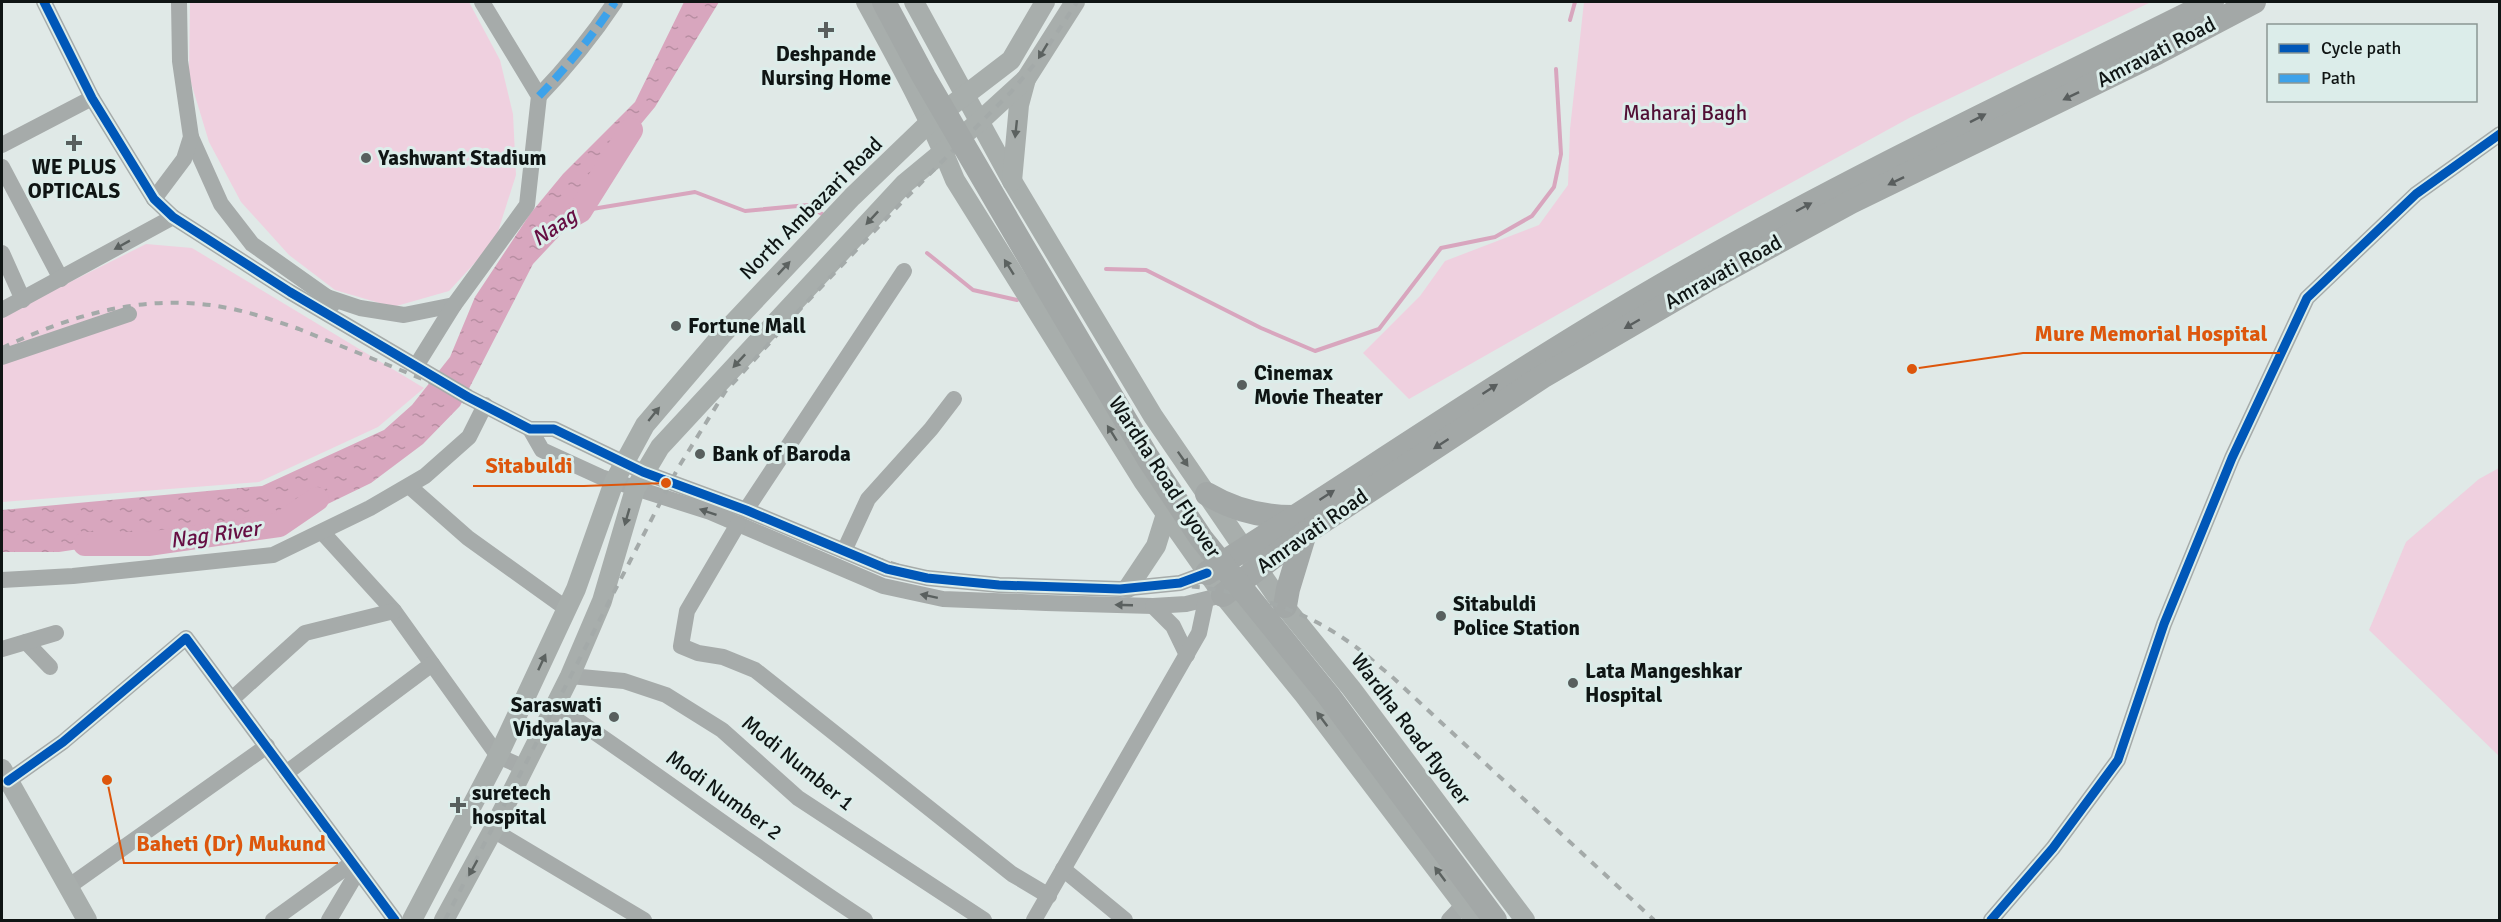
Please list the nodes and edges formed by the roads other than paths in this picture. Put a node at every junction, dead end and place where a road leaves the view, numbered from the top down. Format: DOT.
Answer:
graph roads {
  1 [pos="44,2"];
  2 [pos="179,2"];
  3 [pos="482,2"];
  4 [pos="615,2"];
  5 [pos="866,2"];
  6 [pos="884,2"];
  7 [pos="900,2"];
  8 [pos="914,2"];
  9 [pos="1045,2"];
  10 [pos="1075,2"];
  11 [pos="2212,2"];
  12 [pos="2254,2"];
  13 [pos="2133,53"];
  14 [pos="1026,79"];
  15 [pos="964,94"];
  16 [pos="539,96"];
  17 [pos="918,97"];
  18 [pos="92,98"];
  19 [pos="930,122"];
  20 [pos="979,122"];
  21 [pos="2499,134"];
  22 [pos="191,137"];
  23 [pos="2,145"];
  24 [pos="904,148"];
  25 [pos="944,151"];
  26 [pos="2,166"];
  27 [pos="912,176"];
  28 [pos="955,180"];
  29 [pos="1012,181"];
  30 [pos="154,199"];
  31 [pos="173,217"];
  32 [pos="2,253"];
  33 [pos="904,271"];
  34 [pos="61,279"];
  35 [pos="327,297"];
  36 [pos="23,300"];
  37 [pos="454,305"];
  38 [pos="2,310"];
  39 [pos="129,314"];
  40 [pos="343,323"];
  41 [pos="2,357"];
  42 [pos="420,368"];
  43 [pos="954,399"];
  44 [pos="485,405"];
  45 [pos="530,429"];
  46 [pos="623,463"];
  47 [pos="639,480"];
  48 [pos="614,482"];
  49 [pos="409,486"];
  50 [pos="1207,494"];
  51 [pos="1166,514"];
  52 [pos="742,517"];
  53 [pos="1299,525"];
  54 [pos="321,532"];
  55 [pos="844,551"];
  56 [pos="1251,558"];
  57 [pos="2,580"];
  58 [pos="1128,588"];
  59 [pos="1213,588"];
  60 [pos="1154,606"];
  61 [pos="1286,606"];
  62 [pos="567,609"];
  63 [pos="394,611"];
  64 [pos="56,633"];
  65 [pos="26,642"];
  66 [pos="2,649"];
  67 [pos="1187,655"];
  68 [pos="432,664"];
  69 [pos="50,667"];
  70 [pos="570,676"];
  71 [pos="232,699"];
  72 [pos="556,706"];
  73 [pos="267,746"];
  74 [pos="498,756"];
  75 [pos="525,768"];
  76 [pos="286,773"];
  77 [pos="5,775"];
  78 [pos="493,830"];
  79 [pos="355,867"];
  80 [pos="1063,869"];
  81 [pos="1491,875"];
  82 [pos="68,887"];
  83 [pos="1049,896"];
  84 [pos="1469,913"];
  85 [pos="87,921"];
  86 [pos="273,921"];
  87 [pos="329,921"];
  88 [pos="395,921"];
  89 [pos="412,921"];
  90 [pos="444,921"];
  91 [pos="645,921"];
  92 [pos="865,921"];
  93 [pos="984,921"];
  94 [pos="1035,921"];
  95 [pos="1125,921"];
  96 [pos="1449,921"];
  97 [pos="1495,921"];
  98 [pos="1510,921"];
  99 [pos="1525,921"];
  100 [pos="1991,921"];
  1 -- 18 [label="street"];
  2 -- 22 [label="street"];
  3 -- 16 [label="street"];
  4 -- 16 [label="street"];
  5 -- 17 [label="main road"];
  6 -- 97 [label="highway, Wardha Road Flyover, bridge"];
  7 -- 98 [label="highway, Wardha Road Flyover"];
  8 -- 15 [label="main road, Wardha Road flyover"];
  9 -- 15 [label="main road, North Ambazari Road"];
  10 -- 14 [label="main road, one-way"];
  11 -- 13 [label="highway, Amravati Road"];
  12 -- 13 [label="highway, Amravati Road"];
  13 -- 53 [label="highway, Amravati Road"];
  14 -- 20 [label="main road"];
  14 -- 29 [label="main road, one-way"];
  15 -- 19 [label="main road, North Ambazari Road"];
  15 -- 20 [label="main road, Wardha Road flyover"];
  16 -- 37 [label="street"];
  17 -- 19 [label="main road"];
  17 -- 24 [label="main road"];
  18 -- 23 [label="street"];
  18 -- 30 [label="street"];
  19 -- 24 [label="main road, North Ambazari Road"];
  19 -- 25 [label="main road"];
  20 -- 25 [label="main road"];
  20 -- 29 [label="main road, Wardha Road flyover"];
  21 -- 100 [label="street"];
  22 -- 30 [label="street"];
  22 -- 35 [label="street"];
  46 -- 24 [label="main road, North Ambazari Road, one-way"];
  25 -- 27 [label="main road"];
  25 -- 28 [label="main road"];
  26 -- 34 [label="street"];
  27 -- 28 [label="main road"];
  27 -- 47 [label="main road, one-way"];
  51 -- 28 [label="main road, one-way"];
  29 -- 50 [label="main road, Wardha Road flyover, one-way"];
  30 -- 31 [label="street"];
  31 -- 34 [label="street, one-way"];
  31 -- 40 [label="street"];
  32 -- 36 [label="street"];
  33 -- 52 [label="street"];
  34 -- 36 [label="street"];
  35 -- 37 [label="street"];
  35 -- 40 [label="street"];
  36 -- 38 [label="street"];
  37 -- 42 [label="street"];
  39 -- 41 [label="street"];
  40 -- 42 [label="street"];
  42 -- 44 [label="street"];
  43 -- 55 [label="street"];
  44 -- 45 [label="street"];
  44 -- 49 [label="street"];
  45 -- 46 [label="street"];
  45 -- 48 [label="street"];
  46 -- 47 [label="street"];
  46 -- 48 [label="main road, North Ambazari Road"];
  47 -- 48 [label="street"];
  47 -- 52 [label="street"];
  47 -- 70 [label="main road, one-way"];
  48 -- 62 [label="main road, North Ambazari Road"];
  49 -- 54 [label="street"];
  49 -- 62 [label="street"];
  50 -- 53 [label="highway"];
  50 -- 56 [label="main road, Wardha Road flyover"];
  51 -- 58 [label="main road"];
  51 -- 59 [label="main road"];
  52 -- 55 [label="street"];
  60 -- 52 [label="street, one-way"];
  52 -- 83 [label="street"];
  53 -- 56 [label="highway, Amravati Road"];
  53 -- 61 [label="highway"];
  54 -- 57 [label="street"];
  54 -- 63 [label="street"];
  55 -- 58 [label="street"];
  56 -- 59 [label="highway, Amravati Road"];
  56 -- 61 [label="main road, Wardha Road flyover"];
  58 -- 59 [label="street"];
  59 -- 60 [label="street"];
  59 -- 67 [label="street"];
  84 -- 59 [label="main road, one-way"];
  60 -- 67 [label="street"];
  61 -- 81 [label="main road, Wardha Road flyover"];
  74 -- 62 [label="main road, North Ambazari Road, one-way"];
  63 -- 68 [label="street"];
  63 -- 71 [label="street"];
  64 -- 65 [label="street"];
  65 -- 66 [label="street"];
  65 -- 69 [label="street"];
  67 -- 80 [label="street"];
  68 -- 74 [label="street"];
  68 -- 76 [label="street"];
  70 -- 72 [label="main road"];
  70 -- 93 [label="street, Modi Number 1"];
  71 -- 73 [label="street"];
  71 -- 77 [label="street"];
  72 -- 75 [label="main road"];
  72 -- 92 [label="street, Modi Number 2"];
  73 -- 76 [label="street"];
  73 -- 82 [label="street"];
  74 -- 75 [label="street"];
  74 -- 89 [label="main road, North Ambazari Road"];
  75 -- 78 [label="main road"];
  76 -- 79 [label="street"];
  77 -- 82 [label="main road"];
  78 -- 90 [label="main road, one-way"];
  78 -- 91 [label="street"];
  79 -- 86 [label="street"];
  79 -- 87 [label="street"];
  79 -- 88 [label="street"];
  80 -- 83 [label="street"];
  80 -- 95 [label="street"];
  81 -- 84 [label="street"];
  81 -- 99 [label="main road, Wardha Road flyover"];
  82 -- 85 [label="main road"];
  83 -- 94 [label="street"];
  84 -- 96 [label="street"];
}
